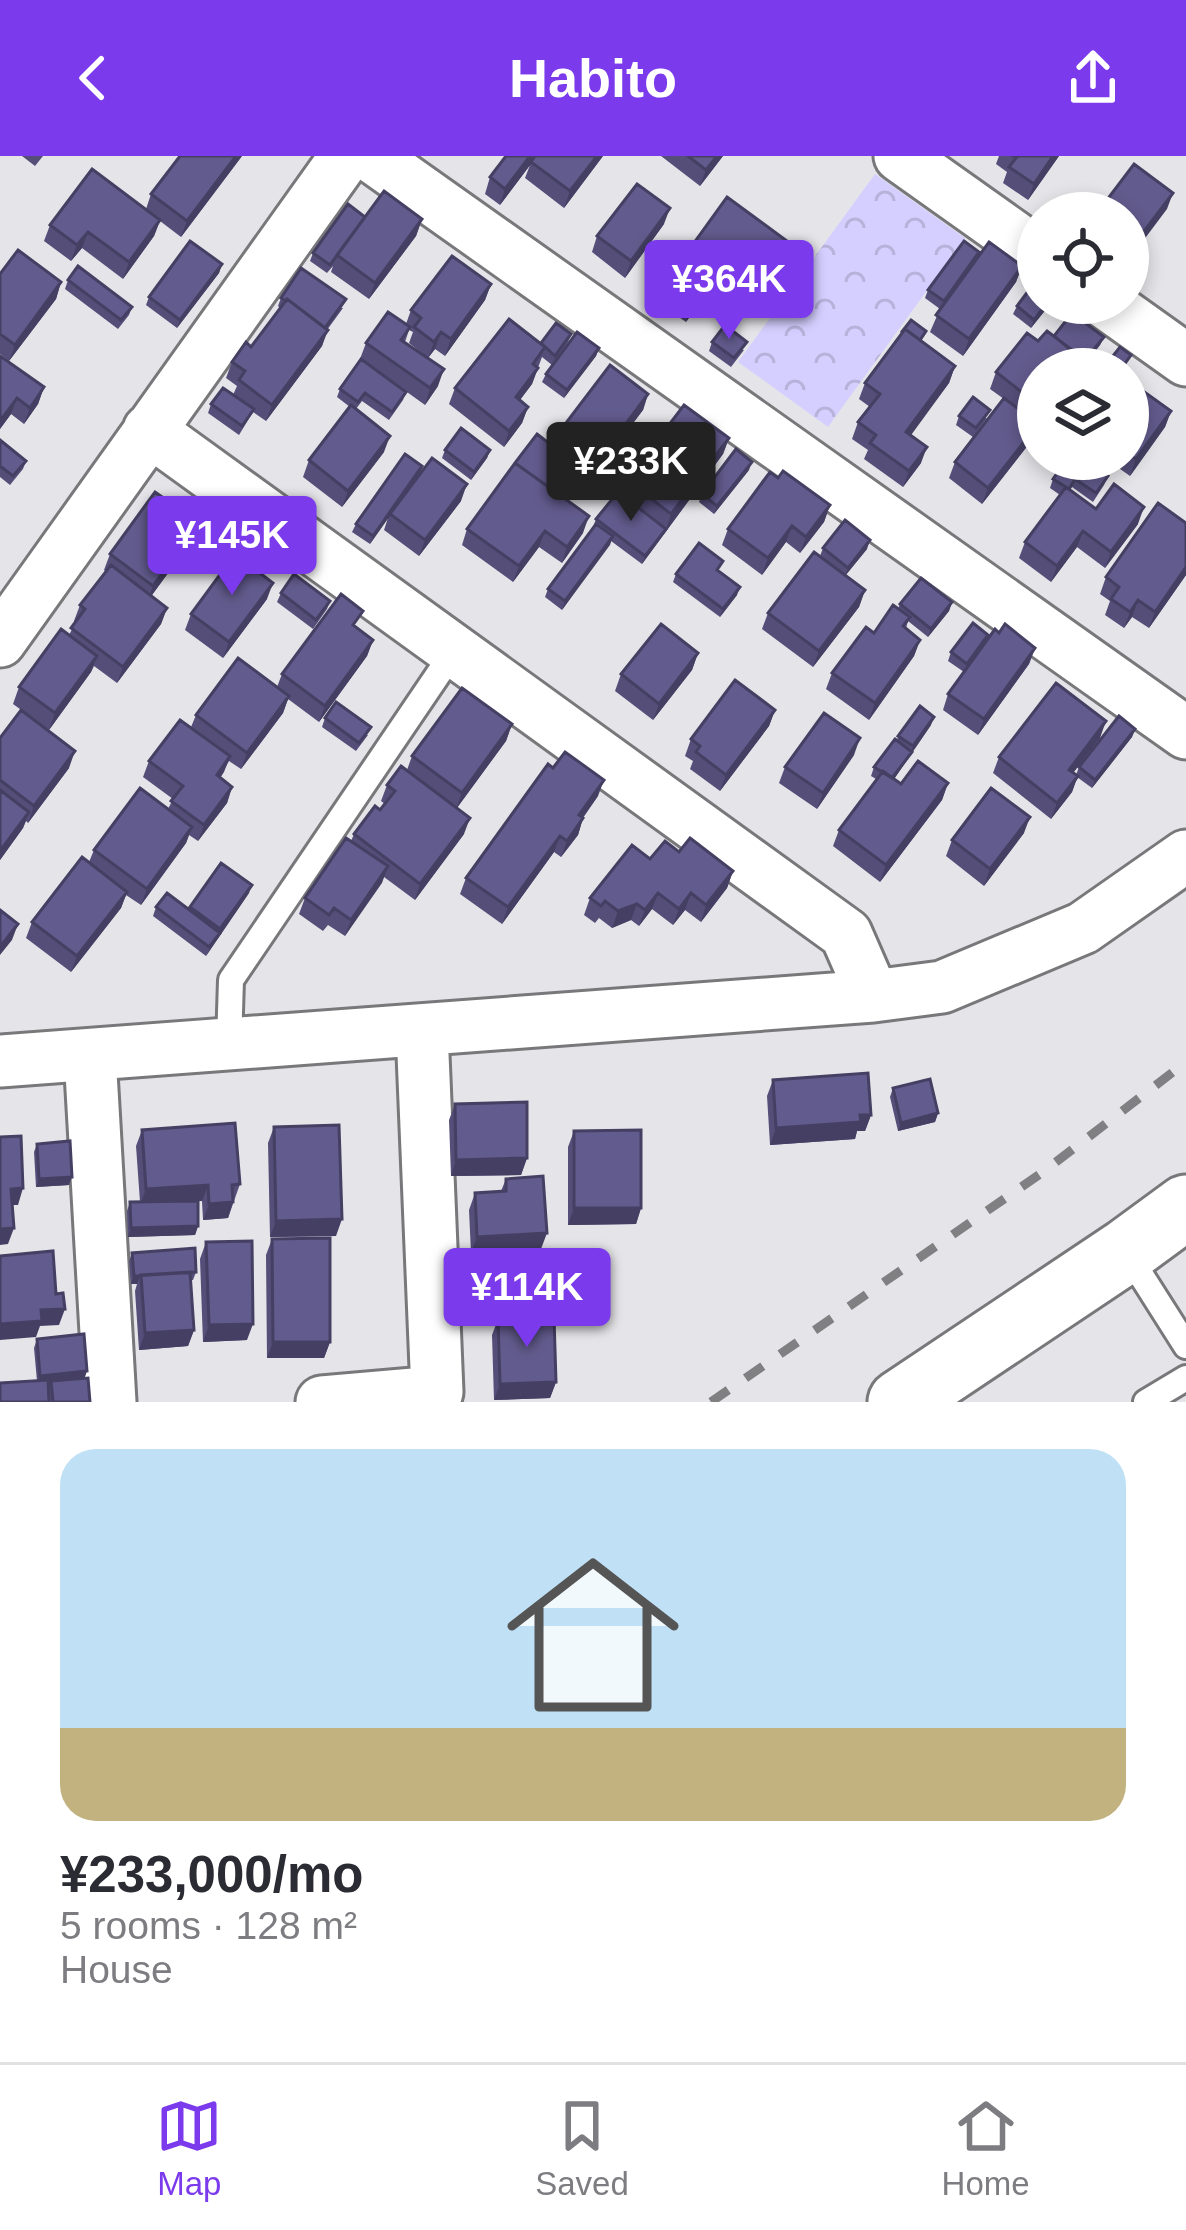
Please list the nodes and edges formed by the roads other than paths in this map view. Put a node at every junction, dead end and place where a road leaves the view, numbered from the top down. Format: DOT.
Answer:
graph roads {
  1 [pos="346,156"];
  2 [pos="371,156"];
  3 [pos="900,156"];
  4 [pos="1017,239"];
  5 [pos="1135,324"];
  6 [pos="1186,360"];
  7 [pos="149,430"];
  8 [pos="0,641"];
  9 [pos="454,651"];
  10 [pos="1186,734"];
  11 [pos="1186,856"];
  12 [pos="873,996"];
  13 [pos="422,1030"];
  14 [pos="229,1044"];
  15 [pos="90,1055"];
  16 [pos="0,1061"];
  17 [pos="1186,1207"];
  18 [pos="1126,1251"];
  19 [pos="1186,1346"];
  20 [pos="1186,1378"];
  21 [pos="110,1402"];
  22 [pos="322,1402"];
  23 [pos="899,1402"];
  24 [pos="1146,1402"];
  1 -- 7 [label="street"];
  2 -- 10 [label="street"];
  3 -- 4 [label="street"];
  5 -- 6 [label="street"];
  7 -- 8 [label="street"];
  7 -- 9 [label="street"];
  9 -- 12 [label="street"];
  9 -- 14 [label="lane"];
  11 -- 12 [label="street"];
  12 -- 13 [label="street"];
  13 -- 14 [label="street"];
  13 -- 22 [label="street"];
  14 -- 15 [label="street"];
  15 -- 16 [label="street"];
  15 -- 21 [label="street"];
  17 -- 18 [label="street"];
  18 -- 19 [label="lane"];
  18 -- 23 [label="street"];
  20 -- 24 [label="lane"];
}
